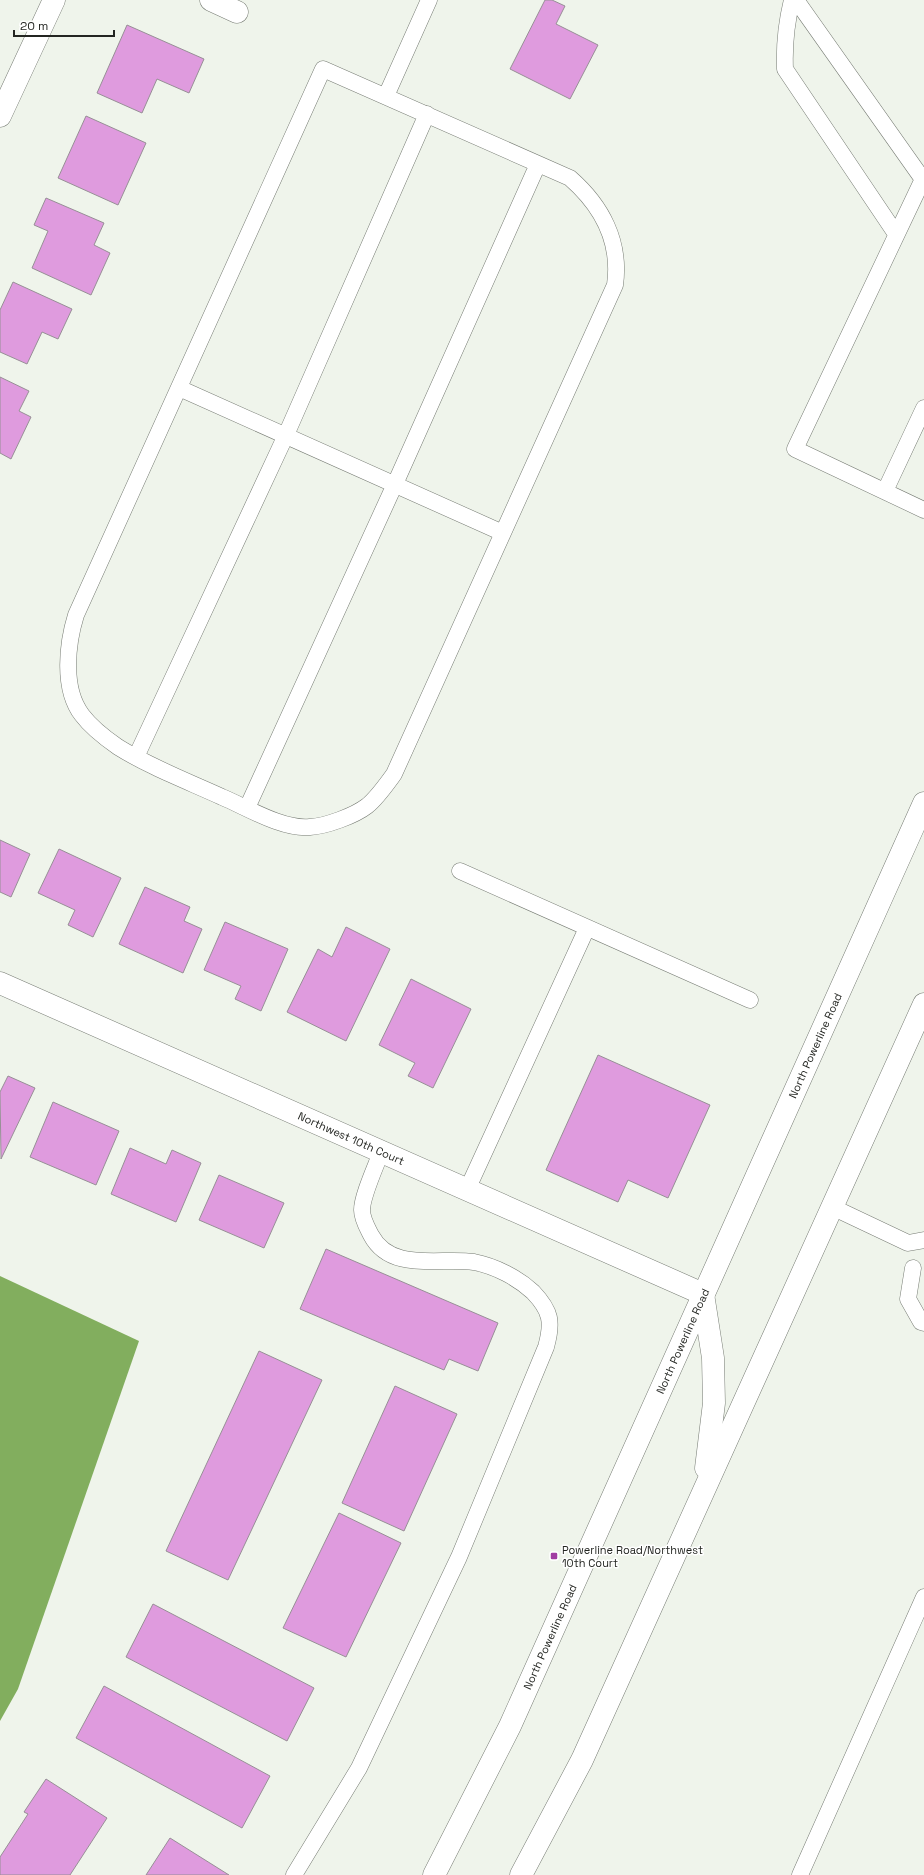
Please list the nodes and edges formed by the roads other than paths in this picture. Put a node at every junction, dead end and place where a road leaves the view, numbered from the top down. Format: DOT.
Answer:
graph roads {
  1 [pos="54,0"];
  2 [pos="211,0"];
  3 [pos="429,0"];
  4 [pos="792,0"];
  5 [pos="796,0"];
  6 [pos="238,12"];
  7 [pos="386,96"];
  8 [pos="427,114"];
  9 [pos="0,116"];
  10 [pos="538,164"];
  11 [pos="923,180"];
  12 [pos="896,234"];
  13 [pos="179,388"];
  14 [pos="924,408"];
  15 [pos="286,435"];
  16 [pos="395,484"];
  17 [pos="885,491"];
  18 [pos="924,510"];
  19 [pos="503,533"];
  20 [pos="136,757"];
  21 [pos="924,803"];
  22 [pos="247,808"];
  23 [pos="460,871"];
  24 [pos="587,928"];
  25 [pos="0,983"];
  26 [pos="750,1000"];
  27 [pos="924,1004"];
  28 [pos="382,1152"];
  29 [pos="467,1190"];
  30 [pos="832,1207"];
  31 [pos="924,1240"];
  32 [pos="908,1243"];
  33 [pos="918,1270"];
  34 [pos="703,1294"];
  35 [pos="924,1323"];
  36 [pos="703,1491"];
  37 [pos="924,1597"];
  38 [pos="294,1875"];
  39 [pos="434,1875"];
  40 [pos="521,1875"];
  41 [pos="800,1875"];
  1 -- 9 [label="main road"];
  2 -- 6 [label="main road"];
  3 -- 7 [label="lane"];
  4 -- 12 [label="lane"];
  5 -- 11 [label="lane"];
  7 -- 8 [label="lane"];
  7 -- 13 [label="lane"];
  8 -- 10 [label="lane"];
  8 -- 15 [label="lane"];
  10 -- 16 [label="lane"];
  10 -- 19 [label="lane"];
  11 -- 12 [label="lane"];
  12 -- 17 [label="lane"];
  13 -- 15 [label="lane"];
  13 -- 20 [label="lane"];
  14 -- 17 [label="lane"];
  15 -- 16 [label="lane"];
  15 -- 20 [label="lane"];
  16 -- 19 [label="lane"];
  16 -- 22 [label="lane"];
  17 -- 18 [label="lane"];
  19 -- 22 [label="lane"];
  20 -- 22 [label="lane"];
  21 -- 34 [label="main road, North Powerline Road"];
  23 -- 24 [label="lane"];
  24 -- 26 [label="lane"];
  24 -- 29 [label="lane"];
  25 -- 28 [label="main road, Northwest 10th Court"];
  27 -- 30 [label="main road"];
  28 -- 29 [label="main road, Northwest 10th Court"];
  28 -- 38 [label="lane"];
  29 -- 34 [label="main road, Northwest 10th Court"];
  30 -- 32 [label="lane"];
  30 -- 36 [label="main road"];
  31 -- 32 [label="lane"];
  32 -- 33 [label="lane"];
  33 -- 35 [label="lane"];
  34 -- 36 [label="main road"];
  34 -- 39 [label="main road, North Powerline Road"];
  36 -- 40 [label="main road"];
  37 -- 41 [label="lane"];
}
